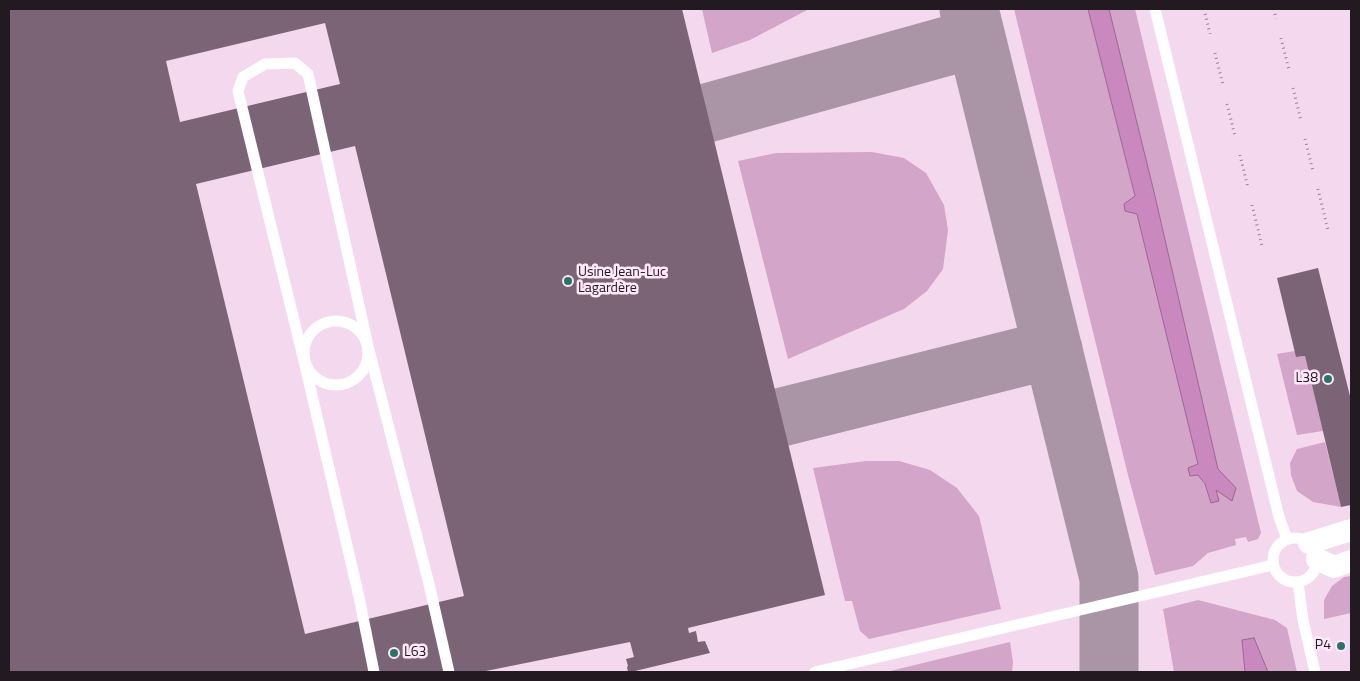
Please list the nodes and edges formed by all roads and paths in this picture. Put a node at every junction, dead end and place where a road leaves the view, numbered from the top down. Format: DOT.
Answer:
graph roads {
  1 [pos="1155,9"];
  2 [pos="1204,9"];
  3 [pos="1274,9"];
  4 [pos="1276,19"];
  5 [pos="1210,34"];
  6 [pos="1281,38"];
  7 [pos="1215,53"];
  8 [pos="1289,70"];
  9 [pos="1223,85"];
  10 [pos="1293,88"];
  11 [pos="1228,104"];
  12 [pos="1301,121"];
  13 [pos="1236,136"];
  14 [pos="1305,138"];
  15 [pos="1240,155"];
  16 [pos="1313,171"];
  17 [pos="1248,188"];
  18 [pos="1318,189"];
  19 [pos="1252,206"];
  20 [pos="1328,230"];
  21 [pos="1262,246"];
  22 [pos="368,346"];
  23 [pos="304,361"];
  24 [pos="1351,530"];
  25 [pos="1287,539"];
  26 [pos="1313,551"];
  27 [pos="1351,561"];
  28 [pos="1273,565"];
  29 [pos="1298,582"];
  30 [pos="374,672"];
  31 [pos="449,672"];
  32 [pos="815,672"];
  33 [pos="1315,672"];
  1 -- 25 [label="lane"];
  2 -- 5 [label="path"];
  3 -- 4 [label="path"];
  6 -- 8 [label="path"];
  7 -- 9 [label="path"];
  10 -- 12 [label="path"];
  11 -- 13 [label="path"];
  14 -- 16 [label="path"];
  15 -- 17 [label="path"];
  18 -- 20 [label="path"];
  19 -- 21 [label="path"];
  22 -- 23 [label="lane"];
  22 -- 23 [label="lane"];
  22 -- 23 [label="lane"];
  22 -- 31 [label="lane"];
  23 -- 30 [label="lane"];
  24 -- 26 [label="street"];
  25 -- 26 [label="lane"];
  25 -- 28 [label="lane"];
  26 -- 27 [label="street"];
  26 -- 29 [label="lane"];
  28 -- 29 [label="lane"];
  28 -- 32 [label="lane"];
  29 -- 33 [label="lane"];
}
